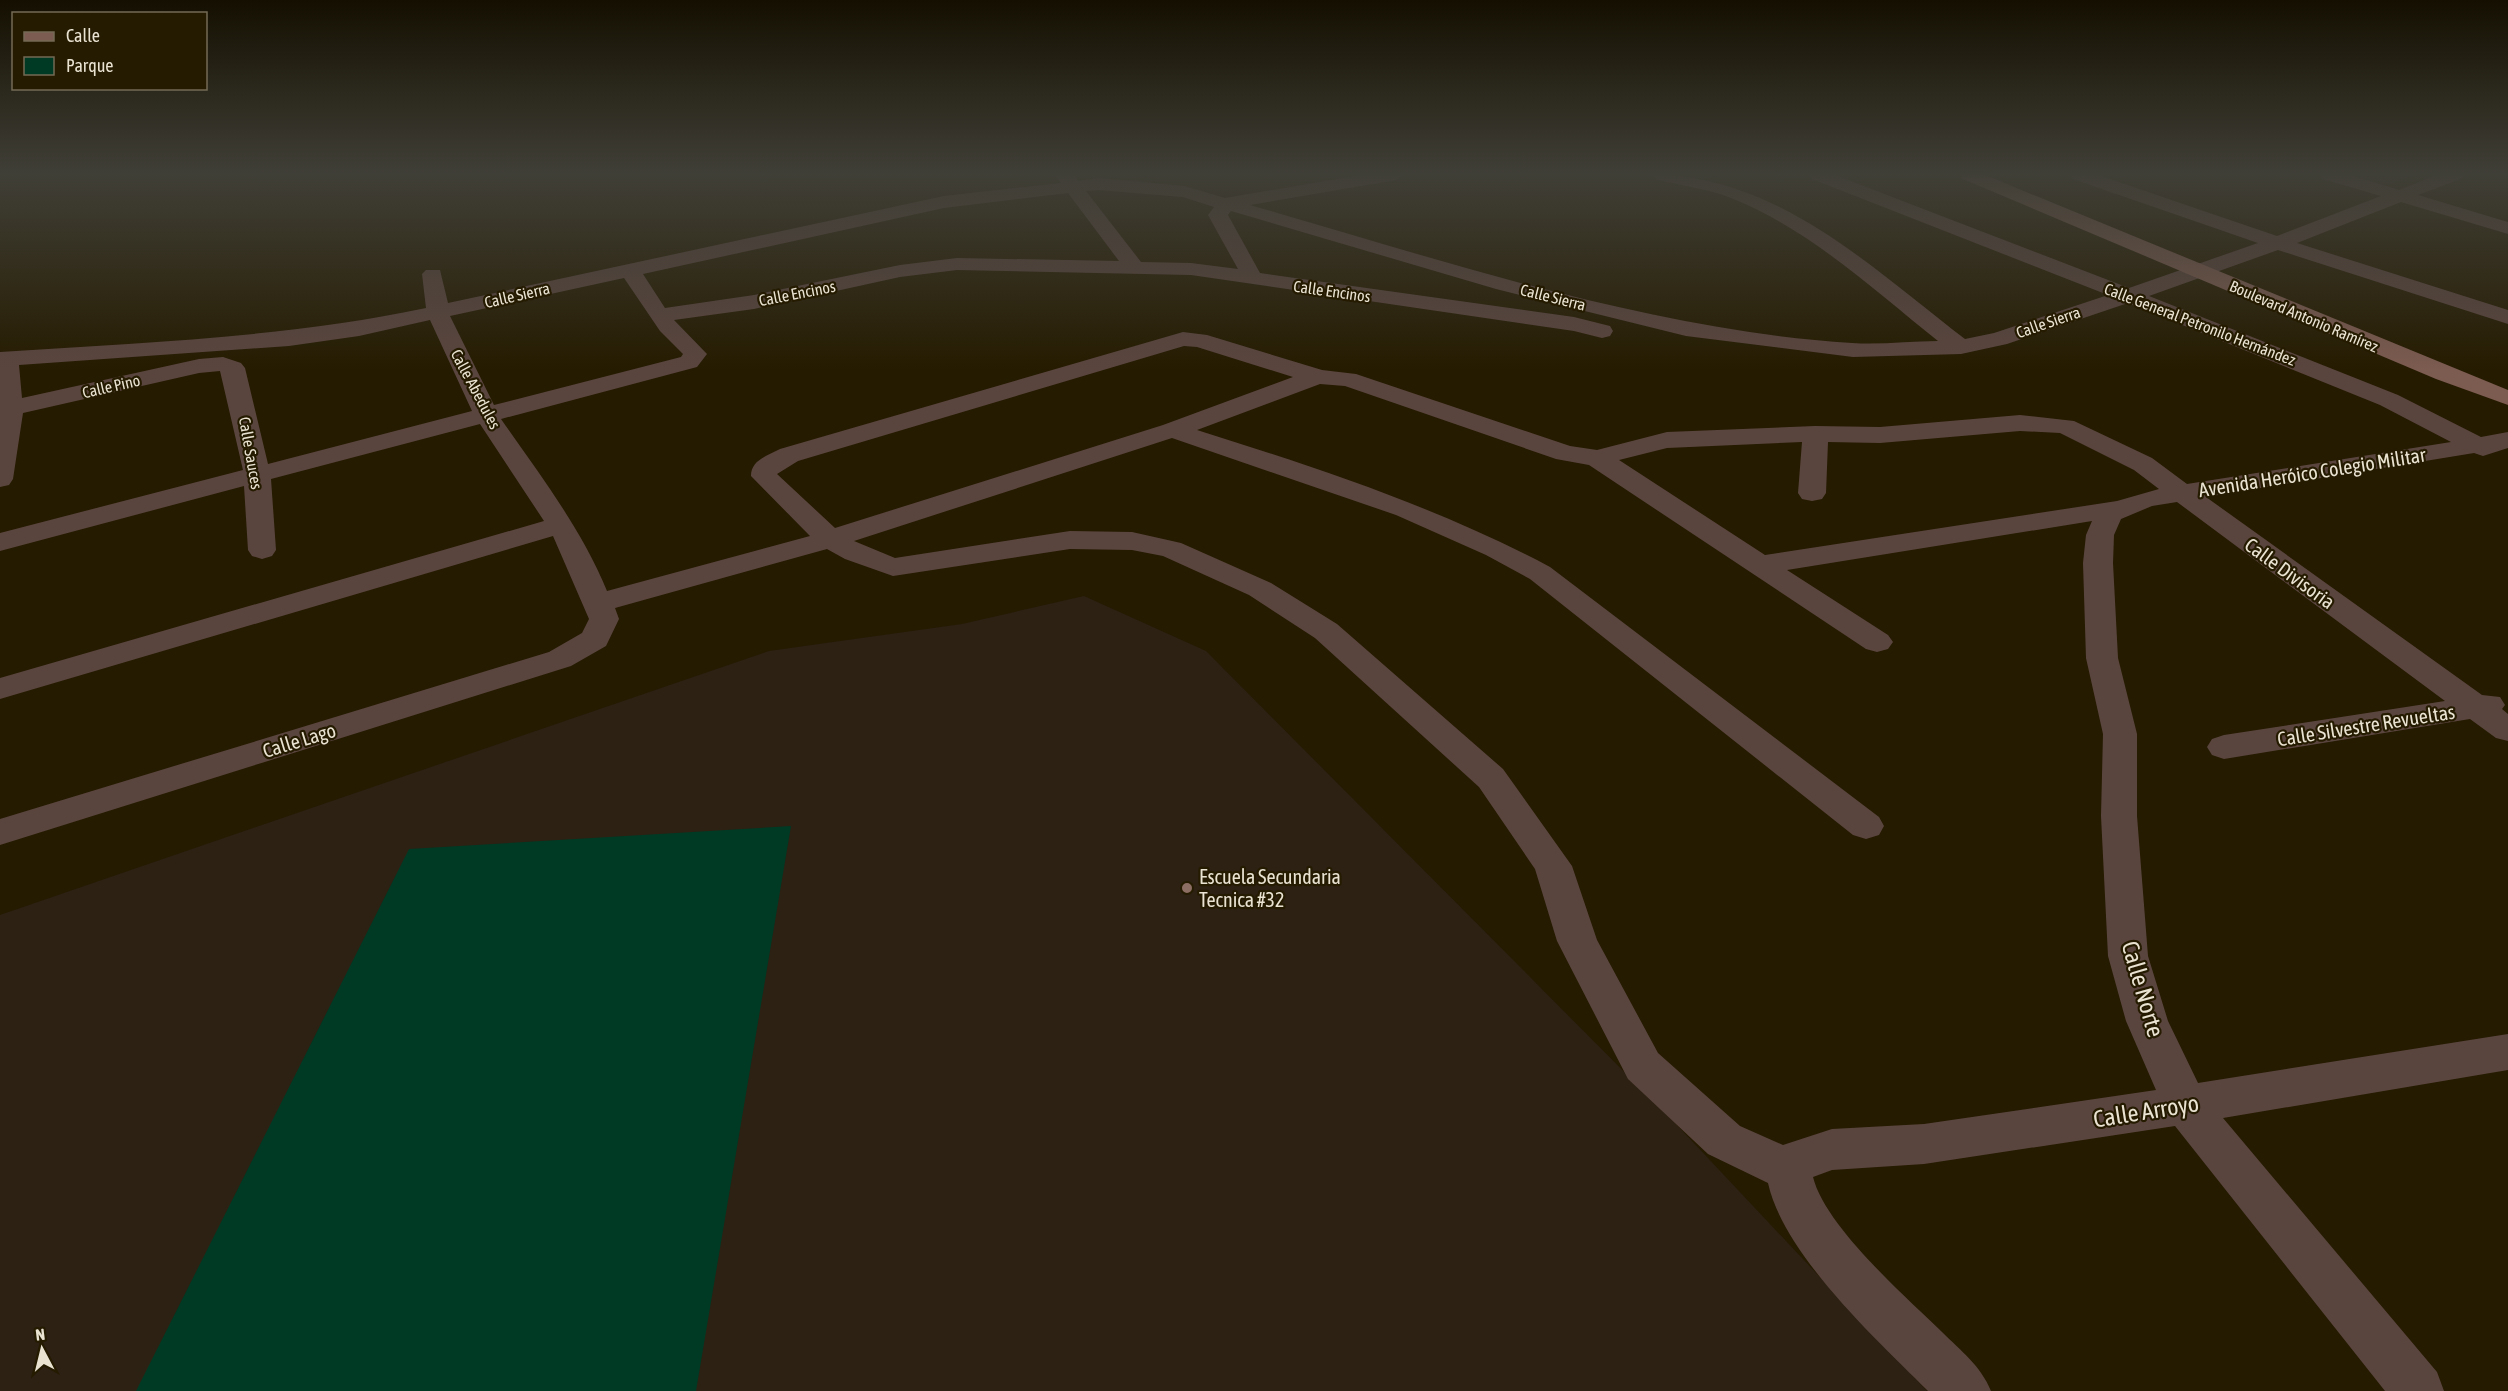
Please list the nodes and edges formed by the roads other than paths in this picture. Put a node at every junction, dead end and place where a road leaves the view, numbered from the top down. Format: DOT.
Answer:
graph roads {
  1 [pos="769,240"];
  2 [pos="1114,240"];
  3 [pos="1232,240"];
  4 [pos="1353,240"];
  5 [pos="1818,240"];
  6 [pos="1985,240"];
  7 [pos="2124,240"];
  8 [pos="2165,240"];
  9 [pos="2268,240"];
  10 [pos="2280,240"];
  11 [pos="2274,242"];
  12 [pos="2223,264"];
  13 [pos="1135,268"];
  14 [pos="630,270"];
  15 [pos="2198,271"];
  16 [pos="433,274"];
  17 [pos="1254,280"];
  18 [pos="2127,295"];
  19 [pos="438,314"];
  20 [pos="659,315"];
  21 [pos="2508,317"];
  22 [pos="1790,343"];
  23 [pos="1961,347"];
  24 [pos="4,359"];
  25 [pos="223,364"];
  26 [pos="1320,377"];
  27 [pos="2508,378"];
  28 [pos="2508,398"];
  29 [pos="5,410"];
  30 [pos="487,416"];
  31 [pos="1172,430"];
  32 [pos="1815,434"];
  33 [pos="2508,440"];
  34 [pos="2477,446"];
  35 [pos="1597,458"];
  36 [pos="2508,462"];
  37 [pos="257,473"];
  38 [pos="0,479"];
  39 [pos="1812,493"];
  40 [pos="2182,493"];
  41 [pos="2118,509"];
  42 [pos="561,525"];
  43 [pos="830,539"];
  44 [pos="0,542"];
  45 [pos="262,550"];
  46 [pos="1760,565"];
  47 [pos="597,603"];
  48 [pos="595,639"];
  49 [pos="1877,642"];
  50 [pos="0,689"];
  51 [pos="2492,705"];
  52 [pos="2508,730"];
  53 [pos="2224,747"];
  54 [pos="1866,826"];
  55 [pos="0,832"];
  56 [pos="2508,1052"];
  57 [pos="2186,1106"];
  58 [pos="1788,1170"];
  59 [pos="1965,1391"];
  60 [pos="2418,1391"];
  1 -- 14 [label="street, Calle Sierra"];
  2 -- 13 [label="street"];
  3 -- 17 [label="street"];
  4 -- 22 [label="street, Calle Sierra"];
  5 -- 23 [label="street"];
  6 -- 18 [label="street, Calle General Petronilo Hernández"];
  7 -- 15 [label="main road, Boulevard Antonio Ramírez"];
  8 -- 12 [label="main road, Boulevard Antonio Ramírez"];
  9 -- 11 [label="street"];
  10 -- 11 [label="street, Calle Sierra"];
  11 -- 12 [label="street, Calle Sierra"];
  11 -- 21 [label="street"];
  12 -- 15 [label="street, Calle Sierra"];
  12 -- 27 [label="main road, Boulevard Antonio Ramírez"];
  13 -- 17 [label="street, Calle Encinos"];
  13 -- 20 [label="street, Calle Encinos"];
  14 -- 19 [label="street, Calle Sierra"];
  14 -- 20 [label="street"];
  15 -- 18 [label="street, Calle Sierra"];
  15 -- 28 [label="main road, Boulevard Antonio Ramírez"];
  16 -- 19 [label="street, Calle Abedules"];
  17 -- 22 [label="street, Calle Encinos"];
  18 -- 23 [label="street, Calle Sierra"];
  18 -- 34 [label="street, Calle General Petronilo Hernández"];
  19 -- 24 [label="street, Calle Sierra"];
  19 -- 30 [label="street, Calle Abedules"];
  20 -- 30 [label="street"];
  22 -- 23 [label="street, Calle Sierra"];
  24 -- 29 [label="street"];
  25 -- 29 [label="street, Calle Pino"];
  25 -- 37 [label="street, Calle Sauces"];
  26 -- 31 [label="street"];
  26 -- 35 [label="street"];
  26 -- 43 [label="street"];
  29 -- 38 [label="street"];
  30 -- 37 [label="street"];
  30 -- 42 [label="street, Calle Abedules"];
  31 -- 43 [label="street"];
  31 -- 54 [label="street"];
  32 -- 35 [label="street"];
  32 -- 39 [label="street"];
  32 -- 40 [label="street, Calle Divisoria"];
  33 -- 34 [label="street, Avenida Heróico Colegio Militar"];
  34 -- 36 [label="street, Calle General Petronilo Hernández"];
  34 -- 40 [label="street, Avenida Heróico Colegio Militar"];
  35 -- 46 [label="street"];
  37 -- 44 [label="street"];
  37 -- 45 [label="street, Calle Sauces"];
  40 -- 41 [label="street, Avenida Heróico Colegio Militar"];
  40 -- 51 [label="street, Calle Divisoria"];
  41 -- 46 [label="street, Avenida Heróico Colegio Militar"];
  41 -- 57 [label="street, Calle Norte"];
  42 -- 47 [label="street, Calle Abedules"];
  42 -- 50 [label="street"];
  43 -- 47 [label="street"];
  43 -- 58 [label="street"];
  46 -- 49 [label="street"];
  47 -- 48 [label="street, Calle Abedules"];
  48 -- 55 [label="street, Calle Lago"];
  51 -- 52 [label="street, Calle Divisoria"];
  51 -- 53 [label="street, Calle Silvestre Revueltas"];
  56 -- 57 [label="street, Calle Arroyo"];
  57 -- 58 [label="street, Calle Arroyo"];
  57 -- 60 [label="street, Calle Norte"];
  58 -- 59 [label="street"];
}
